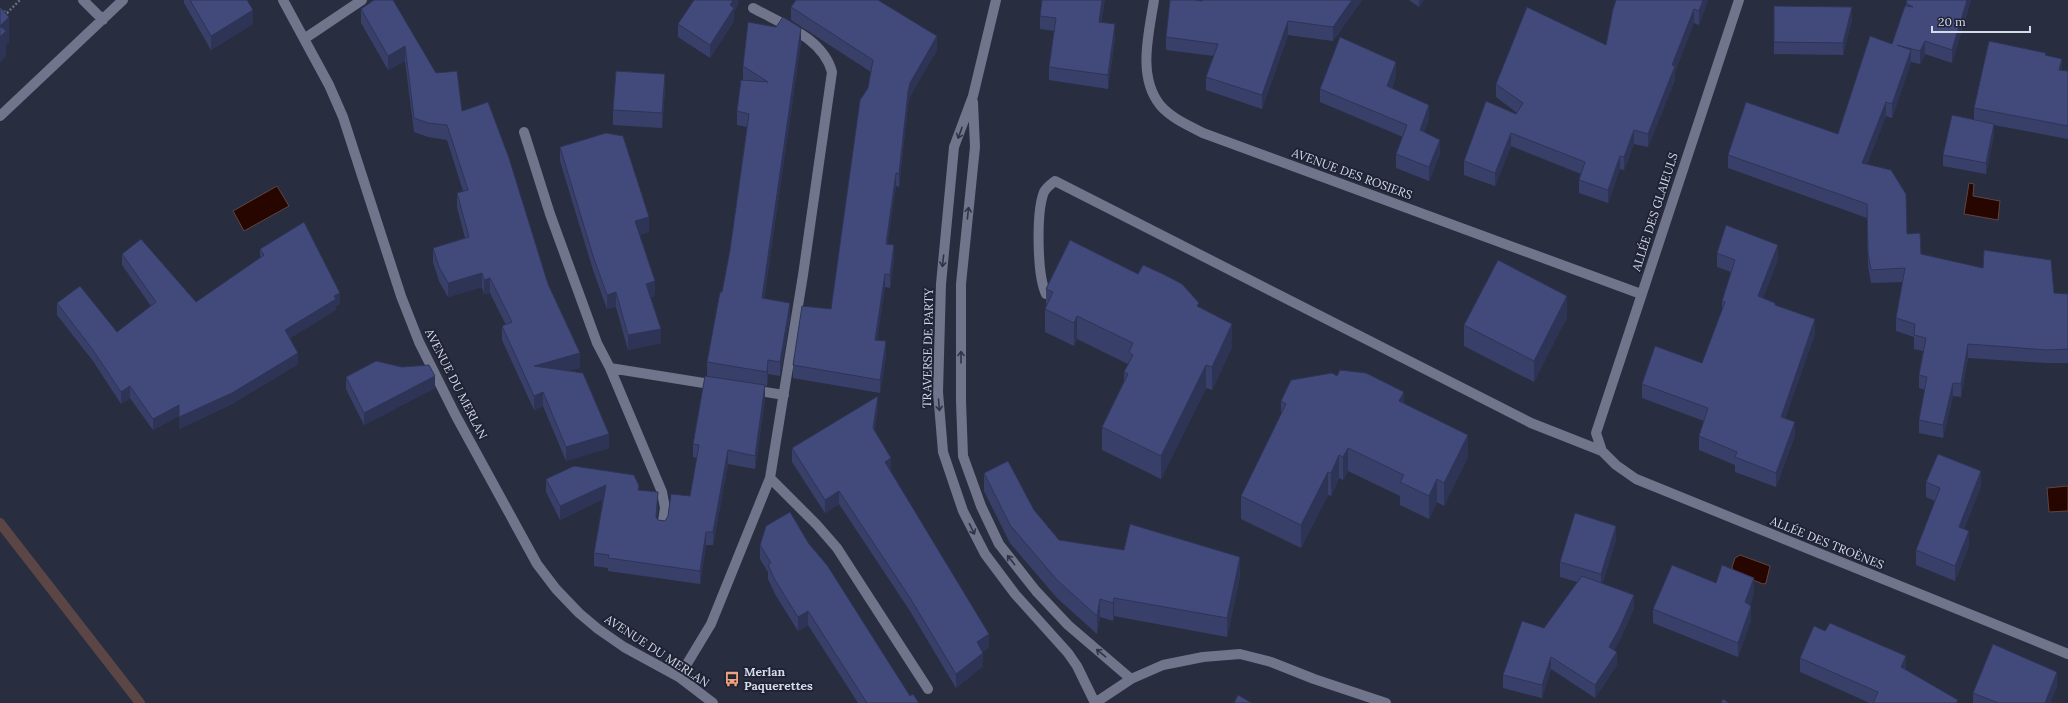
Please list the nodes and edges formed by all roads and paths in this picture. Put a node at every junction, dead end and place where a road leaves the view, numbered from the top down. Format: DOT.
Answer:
graph roads {
  1 [pos="20,0"];
  2 [pos="83,0"];
  3 [pos="123,0"];
  4 [pos="283,0"];
  5 [pos="362,0"];
  6 [pos="996,0"];
  7 [pos="1154,0"];
  8 [pos="1739,0"];
  9 [pos="753,8"];
  10 [pos="0,9"];
  11 [pos="103,20"];
  12 [pos="304,39"];
  13 [pos="973,96"];
  14 [pos="0,116"];
  15 [pos="524,132"];
  16 [pos="1046,294"];
  17 [pos="1641,294"];
  18 [pos="610,368"];
  19 [pos="728,386"];
  20 [pos="744,389"];
  21 [pos="784,395"];
  22 [pos="1596,433"];
  23 [pos="1602,451"];
  24 [pos="770,478"];
  25 [pos="662,528"];
  26 [pos="2068,654"];
  27 [pos="679,677"];
  28 [pos="1130,678"];
  29 [pos="928,689"];
  30 [pos="713,703"];
  31 [pos="1095,703"];
  32 [pos="1386,703"];
  1 -- 10 [label="path"];
  2 -- 11 [label="street"];
  3 -- 11 [label="street"];
  4 -- 12 [label="street, AVENUE DU MERLAN"];
  5 -- 12 [label="street"];
  6 -- 13 [label="street, TRAVERSE DE PARTY"];
  7 -- 17 [label="street, AVENUE DES ROSIERS"];
  8 -- 17 [label="street, ALLÉE DES GLAIEULS"];
  9 -- 21 [label="street"];
  11 -- 14 [label="street"];
  12 -- 27 [label="street, AVENUE DU MERLAN"];
  28 -- 13 [label="street, TRAVERSE DE PARTY, one-way"];
  13 -- 31 [label="street, TRAVERSE DE PARTY, one-way"];
  15 -- 18 [label="street"];
  16 -- 23 [label="street"];
  17 -- 22 [label="street, ALLÉE DES GLAIEULS"];
  18 -- 19 [label="street"];
  18 -- 25 [label="street"];
  20 -- 21 [label="street"];
  21 -- 24 [label="street"];
  22 -- 23 [label="street, ALLÉE DES TROÈNES"];
  23 -- 26 [label="street, ALLÉE DES TROÈNES"];
  24 -- 27 [label="street"];
  24 -- 29 [label="street"];
  27 -- 30 [label="street, AVENUE DU MERLAN"];
  28 -- 31 [label="street"];
  28 -- 32 [label="street"];
}
